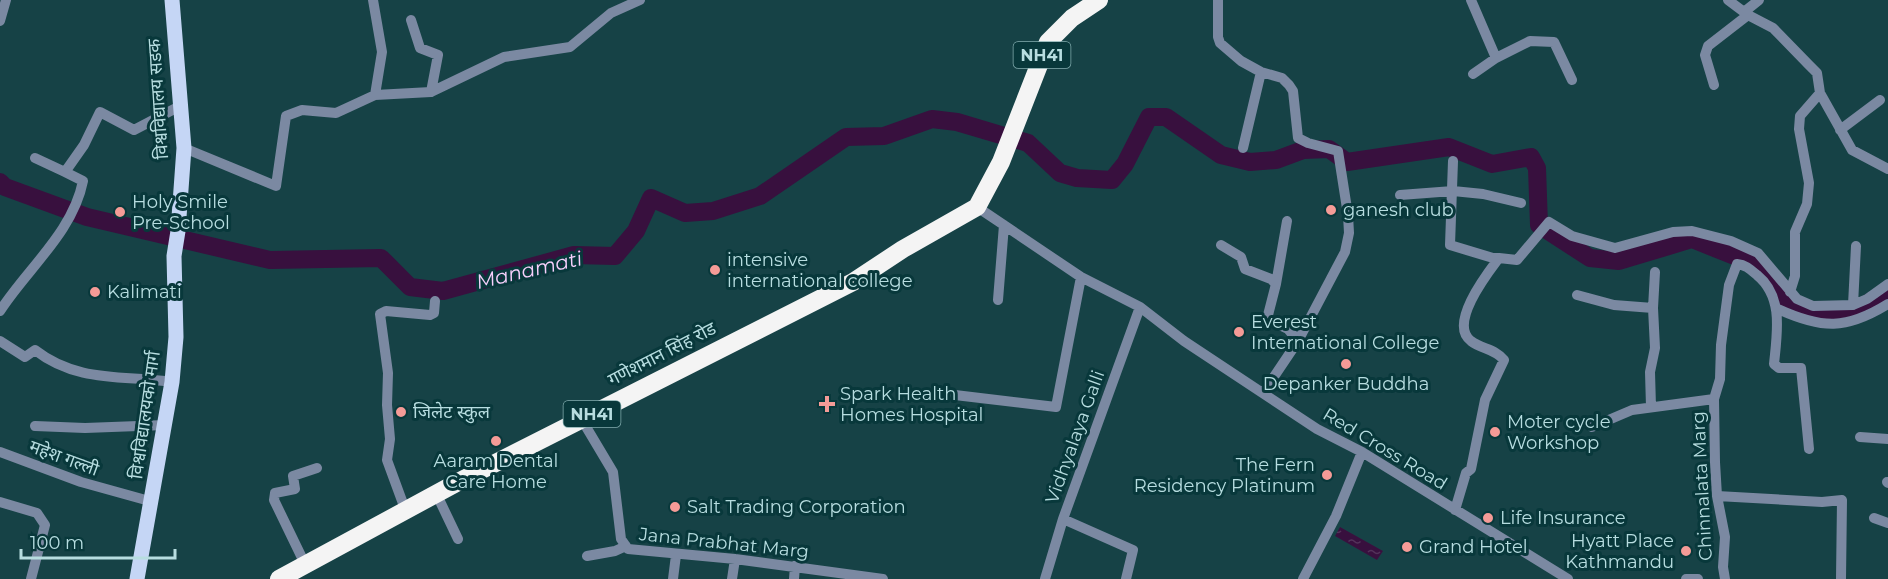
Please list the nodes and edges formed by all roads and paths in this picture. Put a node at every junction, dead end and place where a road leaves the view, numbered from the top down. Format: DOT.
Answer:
graph roads {
  1 [pos="6,0"];
  2 [pos="172,0"];
  3 [pos="373,0"];
  4 [pos="640,0"];
  5 [pos="1099,0"];
  6 [pos="1218,0"];
  7 [pos="1471,0"];
  8 [pos="1728,0"];
  9 [pos="1760,0"];
  10 [pos="1746,13"];
  11 [pos="411,20"];
  12 [pos="0,21"];
  13 [pos="1496,58"];
  14 [pos="1261,72"];
  15 [pos="1473,74"];
  16 [pos="1572,80"];
  17 [pos="1714,85"];
  18 [pos="431,92"];
  19 [pos="1820,93"];
  20 [pos="375,94"];
  21 [pos="1880,100"];
  22 [pos="180,106"];
  23 [pos="1840,130"];
  24 [pos="184,148"];
  25 [pos="1243,148"];
  26 [pos="35,158"];
  27 [pos="1453,161"];
  28 [pos="1888,169"];
  29 [pos="65,172"];
  30 [pos="1452,191"];
  31 [pos="1400,195"];
  32 [pos="1521,203"];
  33 [pos="977,207"];
  34 [pos="1287,221"];
  35 [pos="1004,225"];
  36 [pos="1221,245"];
  37 [pos="1856,246"];
  38 [pos="174,256"];
  39 [pos="1499,258"];
  40 [pos="1655,272"];
  41 [pos="1081,277"];
  42 [pos="1276,284"];
  43 [pos="1888,284"];
  44 [pos="1790,292"];
  45 [pos="1576,296"];
  46 [pos="998,300"];
  47 [pos="435,301"];
  48 [pos="1888,304"];
  49 [pos="1852,305"];
  50 [pos="1140,307"];
  51 [pos="1653,308"];
  52 [pos="1778,309"];
  53 [pos="0,311"];
  54 [pos="0,341"];
  55 [pos="1298,341"];
  56 [pos="172,381"];
  57 [pos="1263,393"];
  58 [pos="955,396"];
  59 [pos="1713,399"];
  60 [pos="1651,406"];
  61 [pos="582,420"];
  62 [pos="165,425"];
  63 [pos="35,426"];
  64 [pos="1592,427"];
  65 [pos="1860,437"];
  66 [pos="1888,439"];
  67 [pos="1809,449"];
  68 [pos="0,452"];
  69 [pos="1362,453"];
  70 [pos="317,468"];
  71 [pos="436,493"];
  72 [pos="1718,496"];
  73 [pos="0,502"];
  74 [pos="153,502"];
  75 [pos="405,509"];
  76 [pos="1455,510"];
  77 [pos="1874,518"];
  78 [pos="1063,519"];
  79 [pos="1888,523"];
  80 [pos="458,539"];
  81 [pos="626,546"];
  82 [pos="676,555"];
  83 [pos="587,556"];
  84 [pos="735,559"];
  85 [pos="305,564"];
  86 [pos="795,566"];
  87 [pos="31,579"];
  88 [pos="137,579"];
  89 [pos="279,579"];
  90 [pos="673,579"];
  91 [pos="732,579"];
  92 [pos="794,579"];
  93 [pos="884,579"];
  94 [pos="1045,579"];
  95 [pos="1126,579"];
  96 [pos="1304,579"];
  97 [pos="1567,579"];
  98 [pos="1686,579"];
  99 [pos="1698,579"];
  100 [pos="1725,579"];
  101 [pos="1841,579"];
  1 -- 12 [label="street"];
  2 -- 22 [label="main road, विश्वविद्यालय सडक"];
  3 -- 20 [label="street"];
  4 -- 18 [label="street"];
  5 -- 33 [label="highway, NH41"];
  6 -- 14 [label="street"];
  7 -- 13 [label="street"];
  8 -- 10 [label="street"];
  9 -- 10 [label="street"];
  10 -- 17 [label="street"];
  10 -- 19 [label="street"];
  11 -- 18 [label="street"];
  13 -- 15 [label="street"];
  13 -- 16 [label="street"];
  14 -- 25 [label="street"];
  14 -- 55 [label="street"];
  18 -- 20 [label="street"];
  19 -- 23 [label="street"];
  19 -- 44 [label="street"];
  20 -- 24 [label="street"];
  21 -- 23 [label="street"];
  22 -- 24 [label="main road, विश्वविद्यालय सडक"];
  22 -- 29 [label="street"];
  23 -- 28 [label="street"];
  24 -- 38 [label="main road, विश्वविद्यालय सडक"];
  26 -- 29 [label="street"];
  27 -- 30 [label="street"];
  29 -- 53 [label="street"];
  30 -- 31 [label="street"];
  30 -- 32 [label="street"];
  30 -- 39 [label="street"];
  33 -- 35 [label="street, Red Cross Road"];
  33 -- 61 [label="highway, गणेशमान सिंह रोड / NH41"];
  34 -- 42 [label="street"];
  35 -- 41 [label="street, Red Cross Road"];
  35 -- 46 [label="street"];
  36 -- 42 [label="street"];
  37 -- 49 [label="street"];
  38 -- 56 [label="main road, विश्वविद्यालयको मार्ग"];
  39 -- 44 [label="street"];
  39 -- 76 [label="street"];
  40 -- 51 [label="street"];
  41 -- 50 [label="street, Red Cross Road"];
  41 -- 58 [label="street"];
  42 -- 55 [label="street"];
  43 -- 49 [label="street"];
  44 -- 49 [label="street"];
  45 -- 51 [label="street"];
  47 -- 75 [label="street"];
  48 -- 52 [label="street"];
  50 -- 57 [label="street, Red Cross Road"];
  50 -- 78 [label="street, Vidhyalaya Galli"];
  51 -- 60 [label="street"];
  52 -- 59 [label="street, Chinnalata Marg"];
  52 -- 67 [label="street, Chinnalata Marg"];
  54 -- 56 [label="street"];
  55 -- 57 [label="street"];
  56 -- 62 [label="main road, विश्वविद्यालयको मार्ग"];
  57 -- 69 [label="street, Red Cross Road"];
  59 -- 60 [label="street"];
  59 -- 72 [label="street, Chinnalata Marg"];
  60 -- 64 [label="street"];
  61 -- 71 [label="highway, गणेशमान सिंह रोड / NH41"];
  61 -- 81 [label="street, Jana Prabhat Marg"];
  62 -- 63 [label="street"];
  62 -- 74 [label="main road, विश्वविद्यालयको मार्ग"];
  65 -- 66 [label="street"];
  68 -- 74 [label="street, महेश गल्ली"];
  69 -- 76 [label="street, Red Cross Road"];
  69 -- 96 [label="street"];
  70 -- 85 [label="street"];
  71 -- 75 [label="highway, गणेशमान सिंह रोड / NH41"];
  71 -- 80 [label="street"];
  72 -- 100 [label="street, Chinnalata Marg"];
  72 -- 101 [label="street"];
  73 -- 87 [label="street"];
  74 -- 88 [label="main road, विश्वविद्यालयको मार्ग"];
  75 -- 85 [label="highway, गणेशमान सिंह रोड / NH41"];
  76 -- 97 [label="street, Red Cross Road"];
  77 -- 79 [label="street"];
  78 -- 94 [label="street, Vidhyalaya Galli"];
  78 -- 95 [label="street"];
  81 -- 82 [label="street, Jana Prabhat Marg"];
  81 -- 83 [label="street"];
  82 -- 84 [label="street, Jana Prabhat Marg"];
  82 -- 90 [label="street"];
  84 -- 86 [label="street, Jana Prabhat Marg"];
  84 -- 91 [label="street"];
  85 -- 89 [label="highway, गणेशमान सिंह रोड / NH41"];
  86 -- 92 [label="street"];
  86 -- 93 [label="street, Jana Prabhat Marg"];
  98 -- 99 [label="street"];
}
